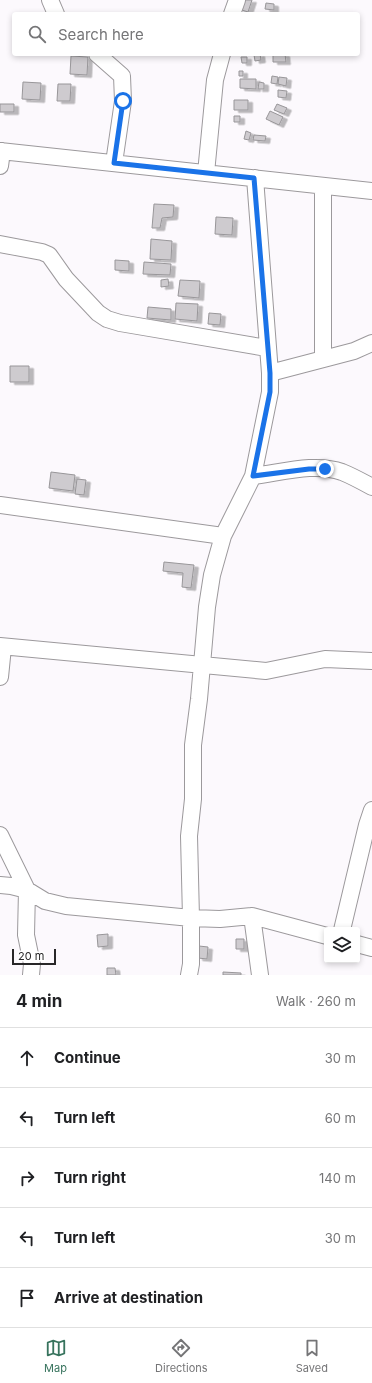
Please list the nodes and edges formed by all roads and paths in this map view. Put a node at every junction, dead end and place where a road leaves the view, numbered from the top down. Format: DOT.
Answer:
graph roads {
  1 [pos="50,0"];
  2 [pos="237,0"];
  3 [pos="55,12"];
  4 [pos="233,12"];
  5 [pos="99,56"];
  6 [pos="221,56"];
  7 [pos="1,156"];
  8 [pos="114,163"];
  9 [pos="206,173"];
  10 [pos="254,178"];
  11 [pos="323,186"];
  12 [pos="372,191"];
  13 [pos="0,244"];
  14 [pos="372,343"];
  15 [pos="267,348"];
  16 [pos="323,359"];
  17 [pos="270,373"];
  18 [pos="253,476"];
  19 [pos="372,487"];
  20 [pos="0,505"];
  21 [pos="223,536"];
  22 [pos="1,647"];
  23 [pos="372,661"];
  24 [pos="202,666"];
  25 [pos="0,677"];
  26 [pos="372,810"];
  27 [pos="0,835"];
  28 [pos="0,885"];
  29 [pos="27,890"];
  30 [pos="252,916"];
  31 [pos="191,918"];
  32 [pos="343,927"];
  33 [pos="324,935"];
  34 [pos="360,945"];
  35 [pos="372,948"];
  36 [pos="31,975"];
  37 [pos="189,975"];
  38 [pos="260,975"];
  1 -- 3 [label="street"];
  2 -- 4 [label="street"];
  5 -- 8 [label="street"];
  6 -- 9 [label="street"];
  7 -- 8 [label="street"];
  8 -- 9 [label="street"];
  9 -- 10 [label="street"];
  10 -- 11 [label="street"];
  10 -- 15 [label="street"];
  11 -- 12 [label="street"];
  11 -- 16 [label="street"];
  13 -- 15 [label="street"];
  14 -- 16 [label="street"];
  15 -- 17 [label="street"];
  16 -- 17 [label="street"];
  17 -- 18 [label="street"];
  18 -- 19 [label="street"];
  18 -- 21 [label="street"];
  20 -- 21 [label="street"];
  21 -- 24 [label="street"];
  22 -- 24 [label="street"];
  22 -- 25 [label="street"];
  23 -- 24 [label="street"];
  24 -- 31 [label="street"];
  26 -- 32 [label="street"];
  27 -- 29 [label="street"];
  28 -- 29 [label="street"];
  29 -- 31 [label="street"];
  29 -- 36 [label="street"];
  30 -- 31 [label="street"];
  30 -- 33 [label="street"];
  30 -- 38 [label="street"];
  31 -- 37 [label="street"];
  34 -- 35 [label="street"];
}
